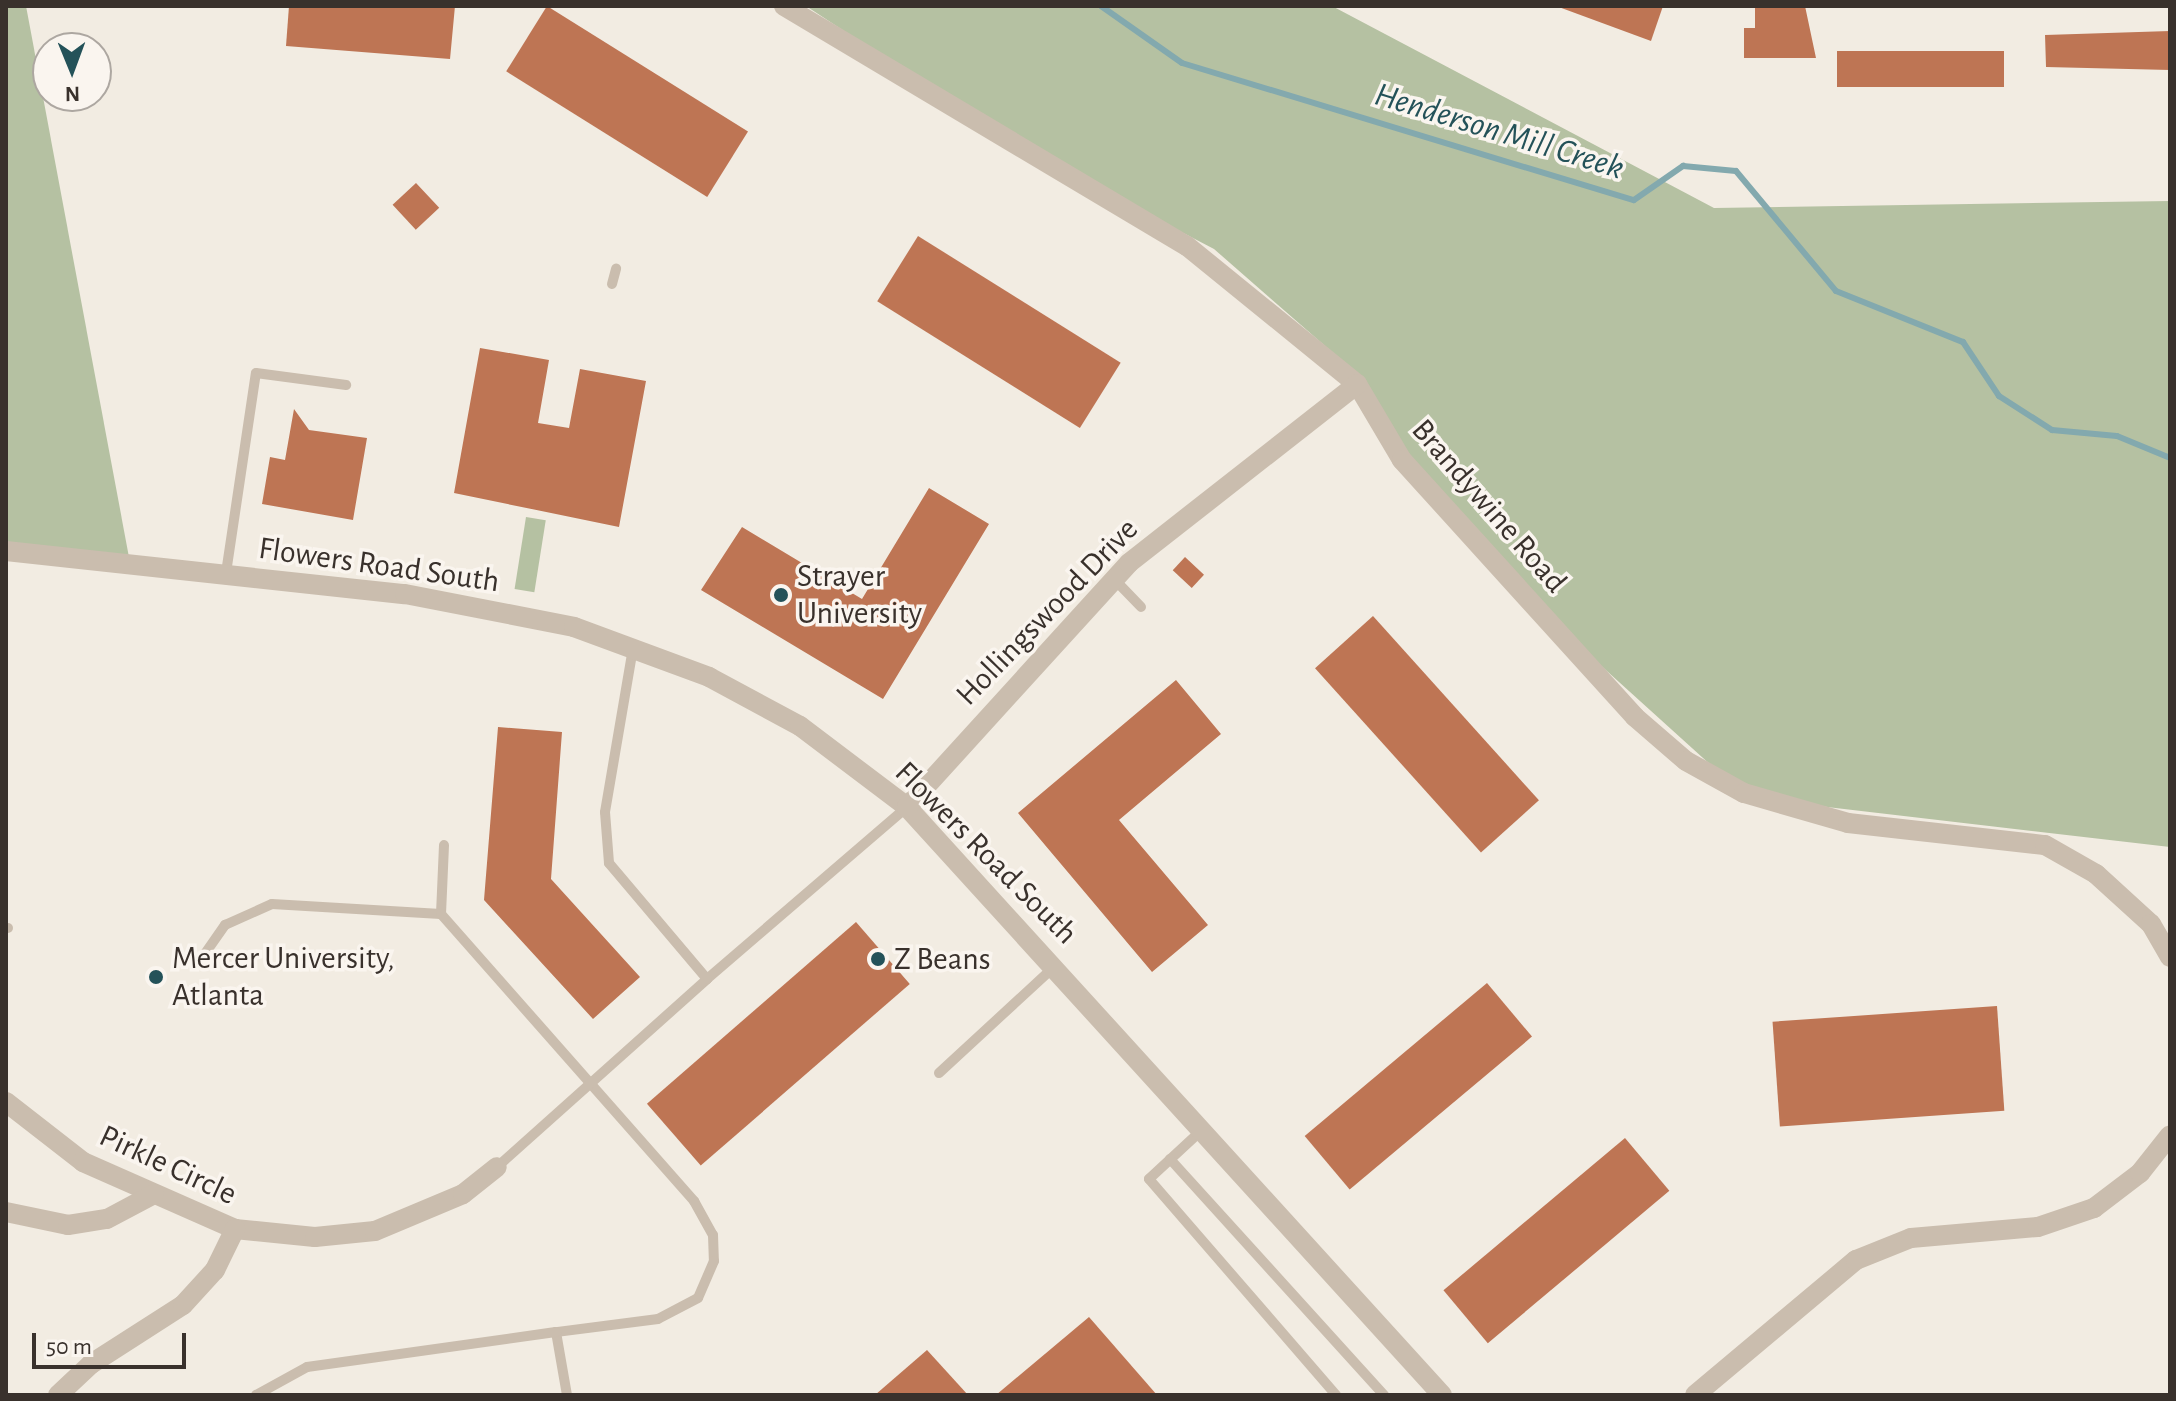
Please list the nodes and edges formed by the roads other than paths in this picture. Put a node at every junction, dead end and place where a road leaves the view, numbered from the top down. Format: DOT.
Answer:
graph roads {
  1 [pos="784,6"];
  2 [pos="616,269"];
  3 [pos="612,284"];
  4 [pos="1357,384"];
  5 [pos="346,385"];
  6 [pos="6,551"];
  7 [pos="226,573"];
  8 [pos="1116,581"];
  9 [pos="1141,607"];
  10 [pos="633,649"];
  11 [pos="907,807"];
  12 [pos="444,845"];
  13 [pos="441,914"];
  14 [pos="204,955"];
  15 [pos="2170,957"];
  16 [pos="1056,966"];
  17 [pos="707,979"];
  18 [pos="939,1073"];
  19 [pos="593,1081"];
  20 [pos="6,1102"];
  21 [pos="1205,1127"];
  22 [pos="2170,1135"];
  23 [pos="1170,1159"];
  24 [pos="497,1167"];
  25 [pos="154,1194"];
  26 [pos="6,1212"];
  27 [pos="235,1229"];
  28 [pos="556,1332"];
  29 [pos="58,1395"];
  30 [pos="256,1395"];
  31 [pos="567,1395"];
  32 [pos="1336,1395"];
  33 [pos="1384,1395"];
  34 [pos="1442,1395"];
  35 [pos="1695,1395"];
  1 -- 4 [label="street, Brandywine Road"];
  2 -- 3 [label="lane"];
  4 -- 8 [label="street, Hollingswood Drive"];
  4 -- 15 [label="street, Brandywine Road"];
  5 -- 7 [label="lane"];
  6 -- 7 [label="street, Flowers Road South"];
  7 -- 10 [label="street, Flowers Road South"];
  8 -- 9 [label="lane"];
  8 -- 11 [label="street, Hollingswood Drive"];
  10 -- 11 [label="street, Flowers Road South"];
  10 -- 17 [label="lane"];
  11 -- 16 [label="street, Flowers Road South"];
  11 -- 17 [label="lane"];
  12 -- 13 [label="lane"];
  13 -- 14 [label="lane"];
  13 -- 19 [label="lane"];
  16 -- 18 [label="lane"];
  16 -- 21 [label="street, Flowers Road South"];
  17 -- 19 [label="lane"];
  19 -- 24 [label="lane"];
  19 -- 28 [label="lane"];
  20 -- 25 [label="street, Pirkle Circle"];
  21 -- 23 [label="lane"];
  21 -- 34 [label="street, Flowers Road South"];
  22 -- 35 [label="street"];
  23 -- 32 [label="lane"];
  23 -- 33 [label="lane"];
  24 -- 27 [label="street, Pirkle Circle"];
  25 -- 26 [label="street"];
  25 -- 27 [label="street, Pirkle Circle"];
  27 -- 29 [label="street"];
  28 -- 30 [label="lane"];
  28 -- 31 [label="lane"];
}
